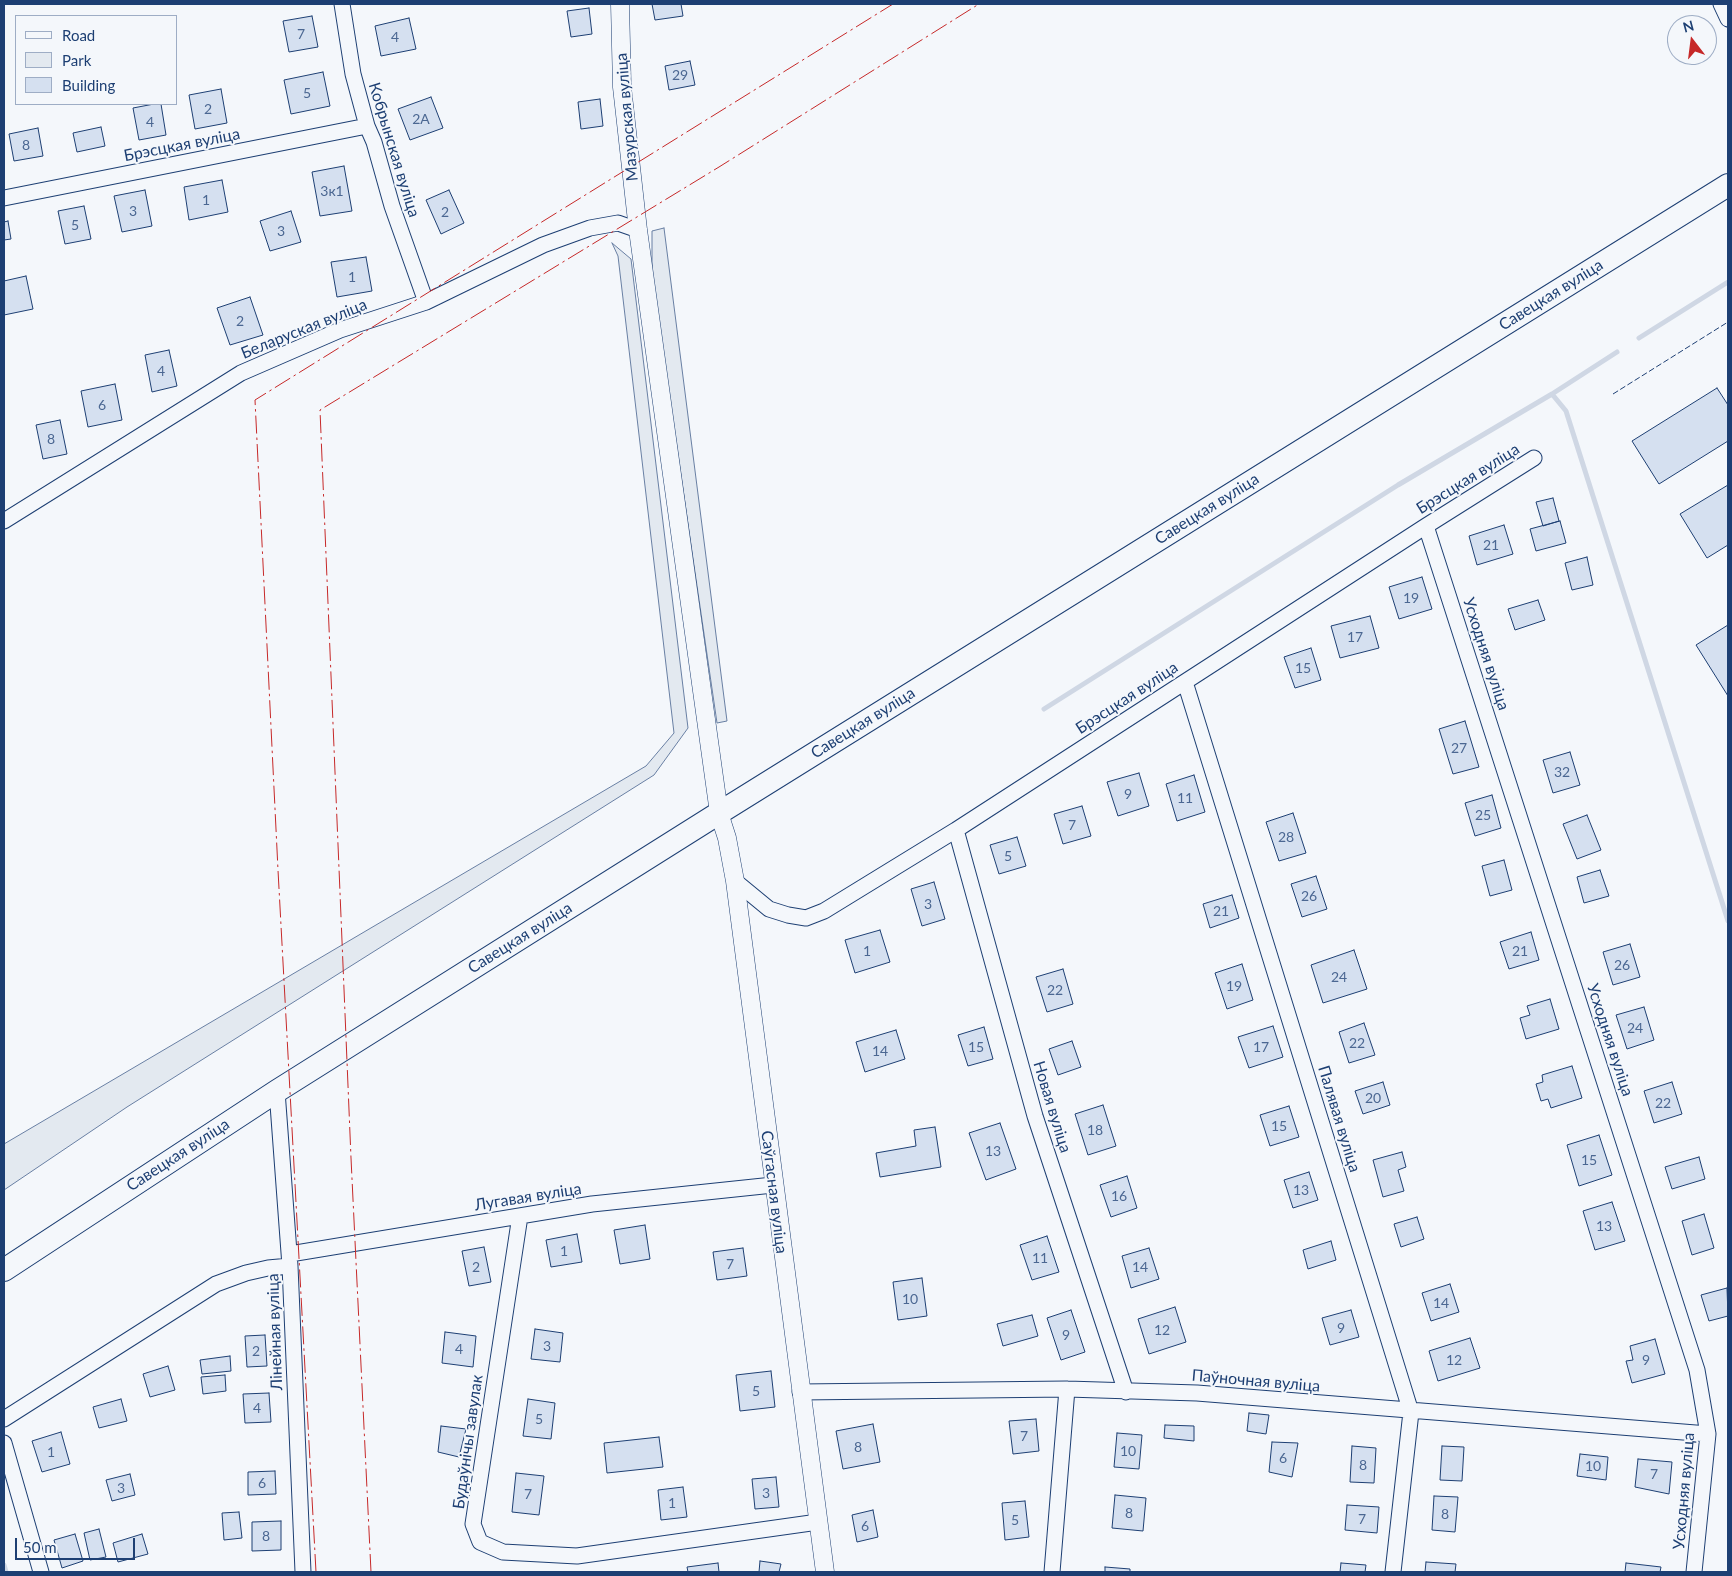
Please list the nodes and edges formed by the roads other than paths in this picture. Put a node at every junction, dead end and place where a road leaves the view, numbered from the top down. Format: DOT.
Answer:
graph roads {
  1 [pos="342,4"];
  2 [pos="620,4"];
  3 [pos="1721,4"];
  4 [pos="1728,19"];
  5 [pos="367,126"];
  6 [pos="1728,185"];
  7 [pos="4,198"];
  8 [pos="638,230"];
  9 [pos="426,302"];
  10 [pos="1534,458"];
  11 [pos="4,521"];
  12 [pos="1426,526"];
  13 [pos="1185,682"];
  14 [pos="719,812"];
  15 [pos="956,830"];
  16 [pos="734,881"];
  17 [pos="277,1091"];
  18 [pos="773,1185"];
  19 [pos="520,1216"];
  20 [pos="290,1260"];
  21 [pos="4,1270"];
  22 [pos="1067,1389"];
  23 [pos="800,1392"];
  24 [pos="1126,1392"];
  25 [pos="1411,1412"];
  26 [pos="4,1419"];
  27 [pos="1708,1434"];
  28 [pos="4,1443"];
  29 [pos="818,1522"];
  30 [pos="41,1572"];
  31 [pos="303,1572"];
  32 [pos="825,1572"];
  33 [pos="1052,1572"];
  34 [pos="1392,1572"];
  35 [pos="1694,1572"];
  1 -- 5 [label="street, Кобрынская вуліца"];
  2 -- 8 [label="street, Мазурская вуліца"];
  3 -- 4 [label="street"];
  5 -- 7 [label="street, Брэсцкая вуліца"];
  5 -- 9 [label="street, Кобрынская вуліца"];
  6 -- 14 [label="main road, Савецкая вуліца"];
  8 -- 9 [label="street, Беларуская вуліца"];
  8 -- 14 [label="street, Мазурская вуліца"];
  9 -- 11 [label="street, Беларуская вуліца"];
  10 -- 12 [label="street, Брэсцкая вуліца"];
  12 -- 13 [label="street, Брэсцкая вуліца"];
  12 -- 27 [label="street, Усходняя вуліца"];
  13 -- 15 [label="street, Брэсцкая вуліца"];
  13 -- 25 [label="street, Палявая вуліца"];
  14 -- 16 [label="street, Саўгасная вуліца"];
  14 -- 17 [label="main road, Савецкая вуліца"];
  15 -- 16 [label="street, Брэсцкая вуліца"];
  15 -- 24 [label="street, Новая вуліца"];
  16 -- 18 [label="street, Саўгасная вуліца"];
  17 -- 20 [label="street, Лінейная вуліца"];
  17 -- 21 [label="main road, Савецкая вуліца"];
  18 -- 19 [label="street, Лугавая вуліца"];
  18 -- 23 [label="street, Саўгасная вуліца"];
  19 -- 20 [label="street, Лугавая вуліца"];
  19 -- 29 [label="street, Будаўнічы завулак"];
  20 -- 26 [label="street, Лугавая вуліца"];
  20 -- 31 [label="street, Лінейная вуліца"];
  22 -- 23 [label="street, Паўночная вуліца"];
  22 -- 24 [label="street, Паўночная вуліца"];
  22 -- 33 [label="street"];
  23 -- 29 [label="street, Саўгасная вуліца"];
  24 -- 25 [label="street, Паўночная вуліца"];
  25 -- 27 [label="street, Паўночная вуліца"];
  25 -- 34 [label="street, Палявая вуліца"];
  27 -- 35 [label="street, Усходняя вуліца"];
  28 -- 30 [label="street"];
  29 -- 32 [label="street, Саўгасная вуліца"];
}
